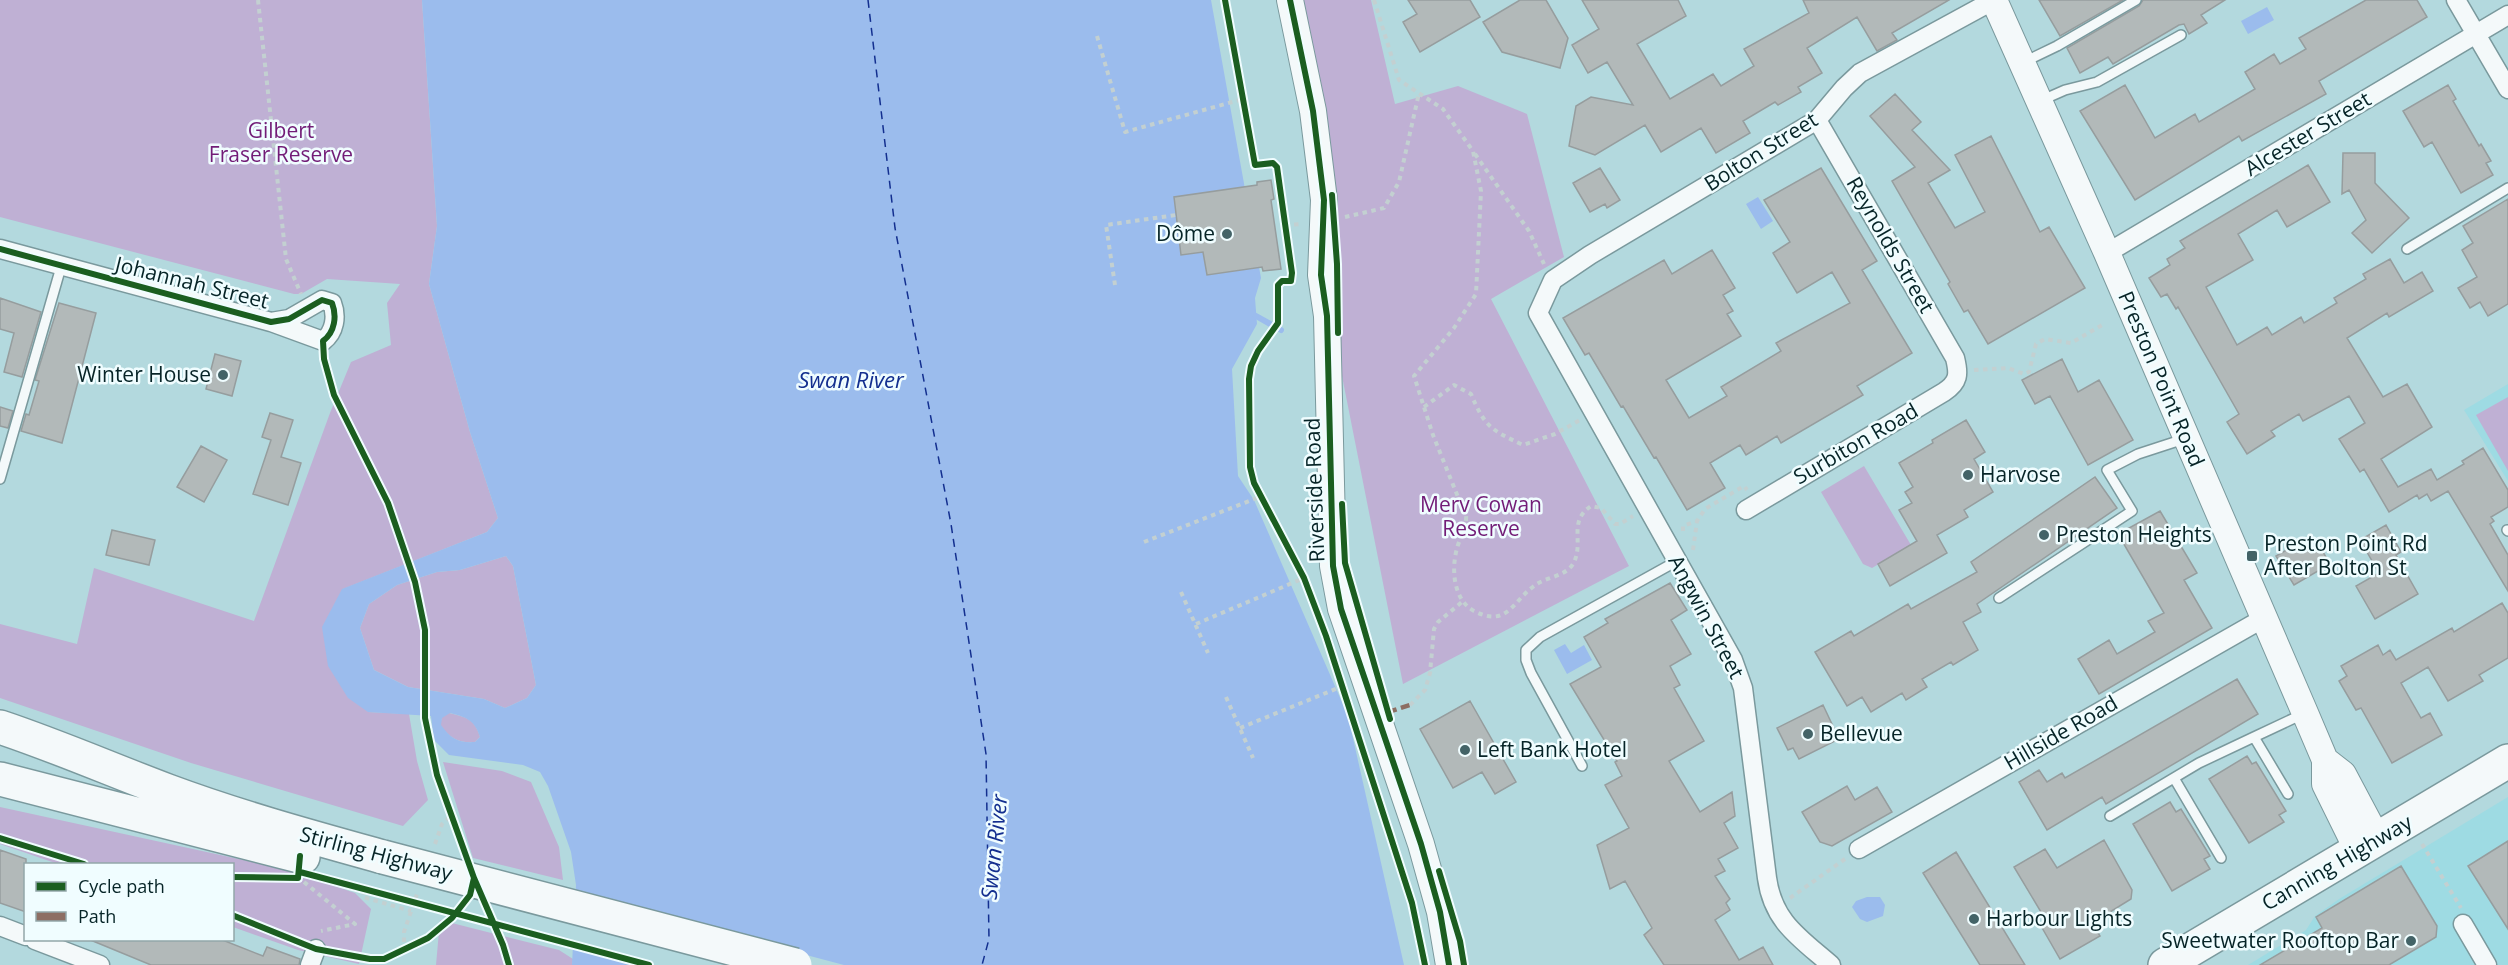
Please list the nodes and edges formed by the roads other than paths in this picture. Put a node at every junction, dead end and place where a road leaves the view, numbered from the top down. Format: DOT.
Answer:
graph roads {
  1 [pos="1290,0"];
  2 [pos="1300,0"];
  3 [pos="1994,0"];
  4 [pos="2136,0"];
  5 [pos="2456,0"];
  6 [pos="2508,15"];
  7 [pos="2181,35"];
  8 [pos="2476,35"];
  9 [pos="2024,62"];
  10 [pos="2508,89"];
  11 [pos="2040,101"];
  12 [pos="1817,120"];
  13 [pos="2508,188"];
  14 [pos="0,249"];
  15 [pos="2407,249"];
  16 [pos="2108,254"];
  17 [pos="61,267"];
  18 [pos="1538,313"];
  19 [pos="271,322"];
  20 [pos="1958,372"];
  21 [pos="2186,438"];
  22 [pos="0,479"];
  23 [pos="1751,507"];
  24 [pos="1677,561"];
  25 [pos="1998,598"];
  26 [pos="2264,618"];
  27 [pos="2305,713"];
  28 [pos="0,727"];
  29 [pos="2254,737"];
  30 [pos="2508,761"];
  31 [pos="1582,766"];
  32 [pos="2174,778"];
  33 [pos="0,779"];
  34 [pos="2288,794"];
  35 [pos="2110,816"];
  36 [pos="2367,844"];
  37 [pos="1859,849"];
  38 [pos="2221,858"];
  39 [pos="375,883"];
  40 [pos="2463,924"];
  41 [pos="0,926"];
  42 [pos="24,935"];
  43 [pos="40,941"];
  44 [pos="100,965"];
  45 [pos="722,965"];
  46 [pos="795,965"];
  47 [pos="1449,965"];
  48 [pos="1464,965"];
  49 [pos="1831,965"];
  50 [pos="2165,965"];
  51 [pos="2487,965"];
  1 -- 47 [label="street, Riverside Road"];
  2 -- 48 [label="street, Riverside Road"];
  3 -- 9 [label="street, Preston Point Road"];
  3 -- 12 [label="street, Bolton Street"];
  4 -- 9 [label="lane"];
  5 -- 8 [label="street"];
  6 -- 8 [label="street, Alcester Street"];
  7 -- 11 [label="lane"];
  8 -- 10 [label="street"];
  8 -- 16 [label="street, Alcester Street"];
  9 -- 11 [label="street, Preston Point Road"];
  11 -- 16 [label="street, Preston Point Road"];
  12 -- 18 [label="street, Bolton Street"];
  12 -- 20 [label="street, Reynolds Street"];
  13 -- 15 [label="lane"];
  14 -- 17 [label="street, Johannah Street"];
  16 -- 21 [label="street, Preston Point Road"];
  17 -- 19 [label="street, Johannah Street"];
  17 -- 22 [label="lane"];
  18 -- 24 [label="street, Angwin Street"];
  19 -- 19 [label="street, Johannah Street"];
  20 -- 23 [label="street, Surbiton Road"];
  21 -- 25 [label="lane"];
  21 -- 26 [label="street, Preston Point Road"];
  24 -- 31 [label="lane"];
  24 -- 49 [label="street, Angwin Street"];
  26 -- 27 [label="street, Preston Point Road"];
  26 -- 37 [label="street, Hillside Road"];
  27 -- 29 [label="lane"];
  27 -- 36 [label="street, Preston Point Road"];
  28 -- 39 [label="highway, Stirling Highway"];
  29 -- 32 [label="lane"];
  29 -- 34 [label="lane"];
  30 -- 36 [label="highway, Canning Highway"];
  32 -- 35 [label="lane"];
  32 -- 38 [label="lane"];
  33 -- 39 [label="highway, Stirling Highway"];
  36 -- 50 [label="highway, Canning Highway"];
  39 -- 45 [label="highway, Stirling Highway"];
  39 -- 46 [label="highway, Stirling Highway, bridge"];
  40 -- 51 [label="street"];
  41 -- 42 [label="street"];
  43 -- 44 [label="street"];
}
